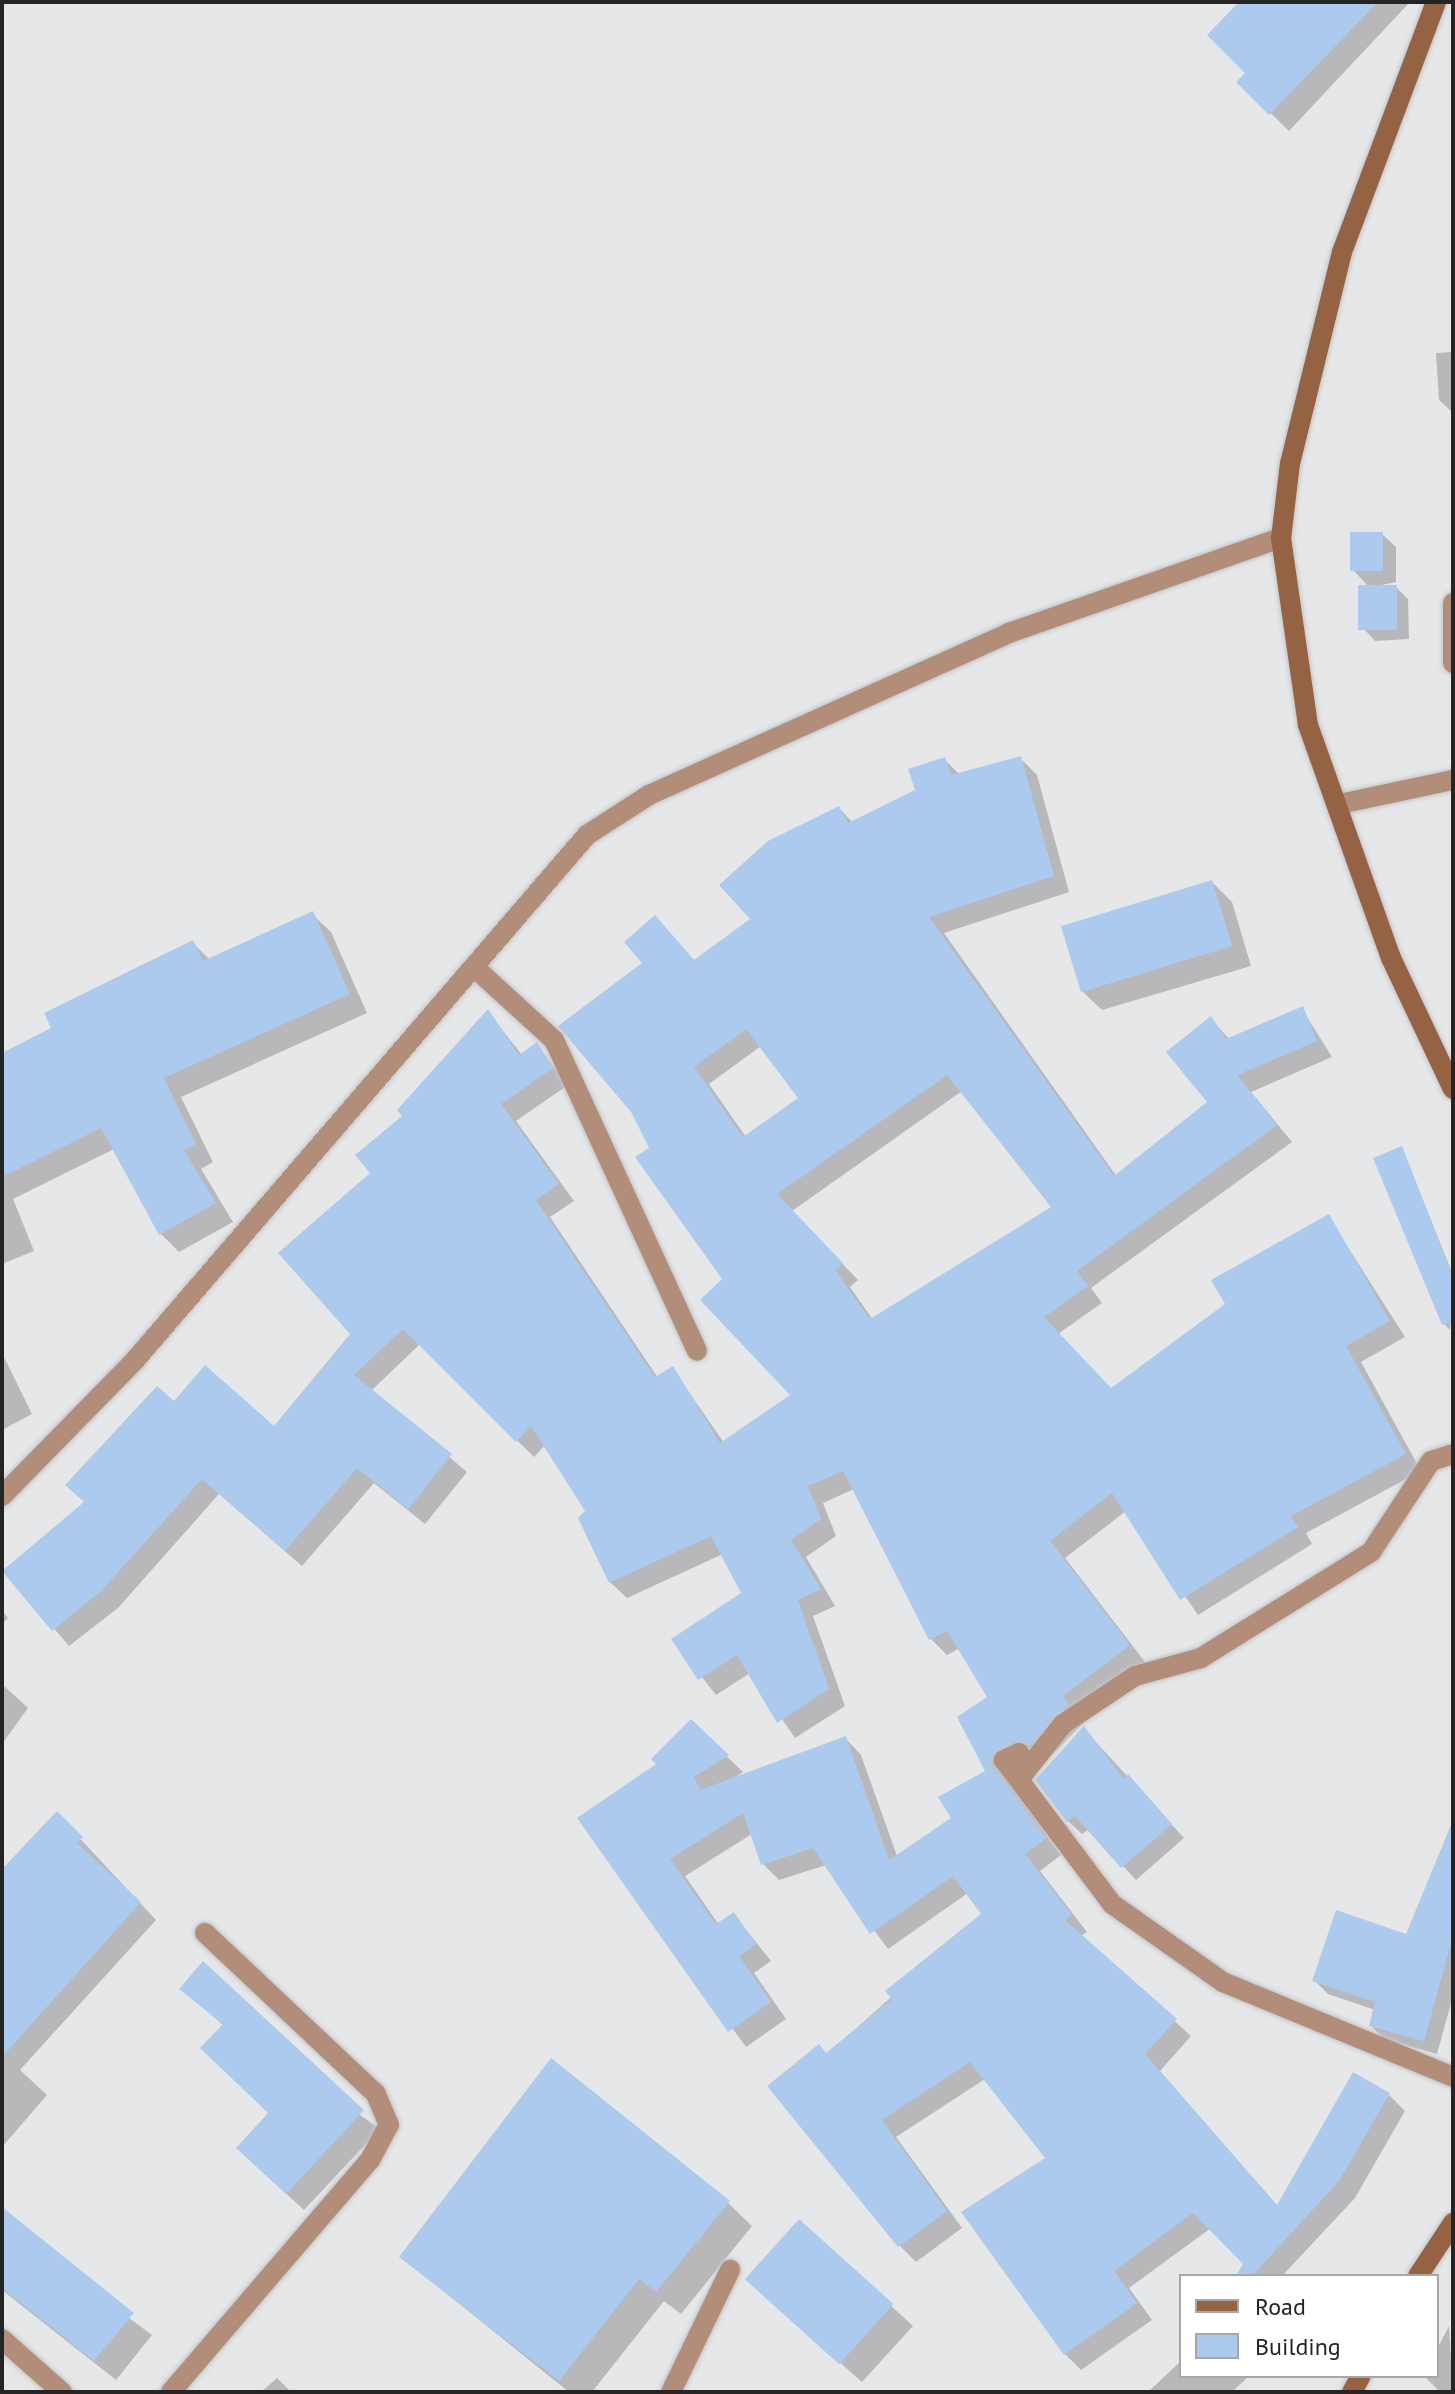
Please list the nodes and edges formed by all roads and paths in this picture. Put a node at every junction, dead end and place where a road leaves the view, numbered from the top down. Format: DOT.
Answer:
graph roads {
  1 [pos="1436,2"];
  2 [pos="1281,538"];
  3 [pos="1453,603"];
  4 [pos="1453,663"];
  5 [pos="1453,780"];
  6 [pos="1340,804"];
  7 [pos="474,967"];
  8 [pos="1453,1089"];
  9 [pos="697,1351"];
  10 [pos="1453,1454"];
  11 [pos="2,1496"];
  12 [pos="205,1933"];
  13 [pos="1453,2077"];
  14 [pos="1453,2223"];
  15 [pos="1444,2249"];
  16 [pos="730,2270"];
  17 [pos="1420,2274"];
  18 [pos="2,2339"];
  19 [pos="62,2392"];
  20 [pos="171,2392"];
  21 [pos="671,2392"];
  1 -- 2 [label="main road"];
  2 -- 6 [label="main road"];
  2 -- 7 [label="street"];
  3 -- 4 [label="street"];
  5 -- 6 [label="street"];
  6 -- 8 [label="main road"];
  7 -- 9 [label="street"];
  7 -- 11 [label="street"];
  10 -- 13 [label="street"];
  12 -- 20 [label="street"];
  14 -- 15 [label="main road"];
  15 -- 17 [label="main road"];
  16 -- 21 [label="street"];
  18 -- 19 [label="street"];
}
